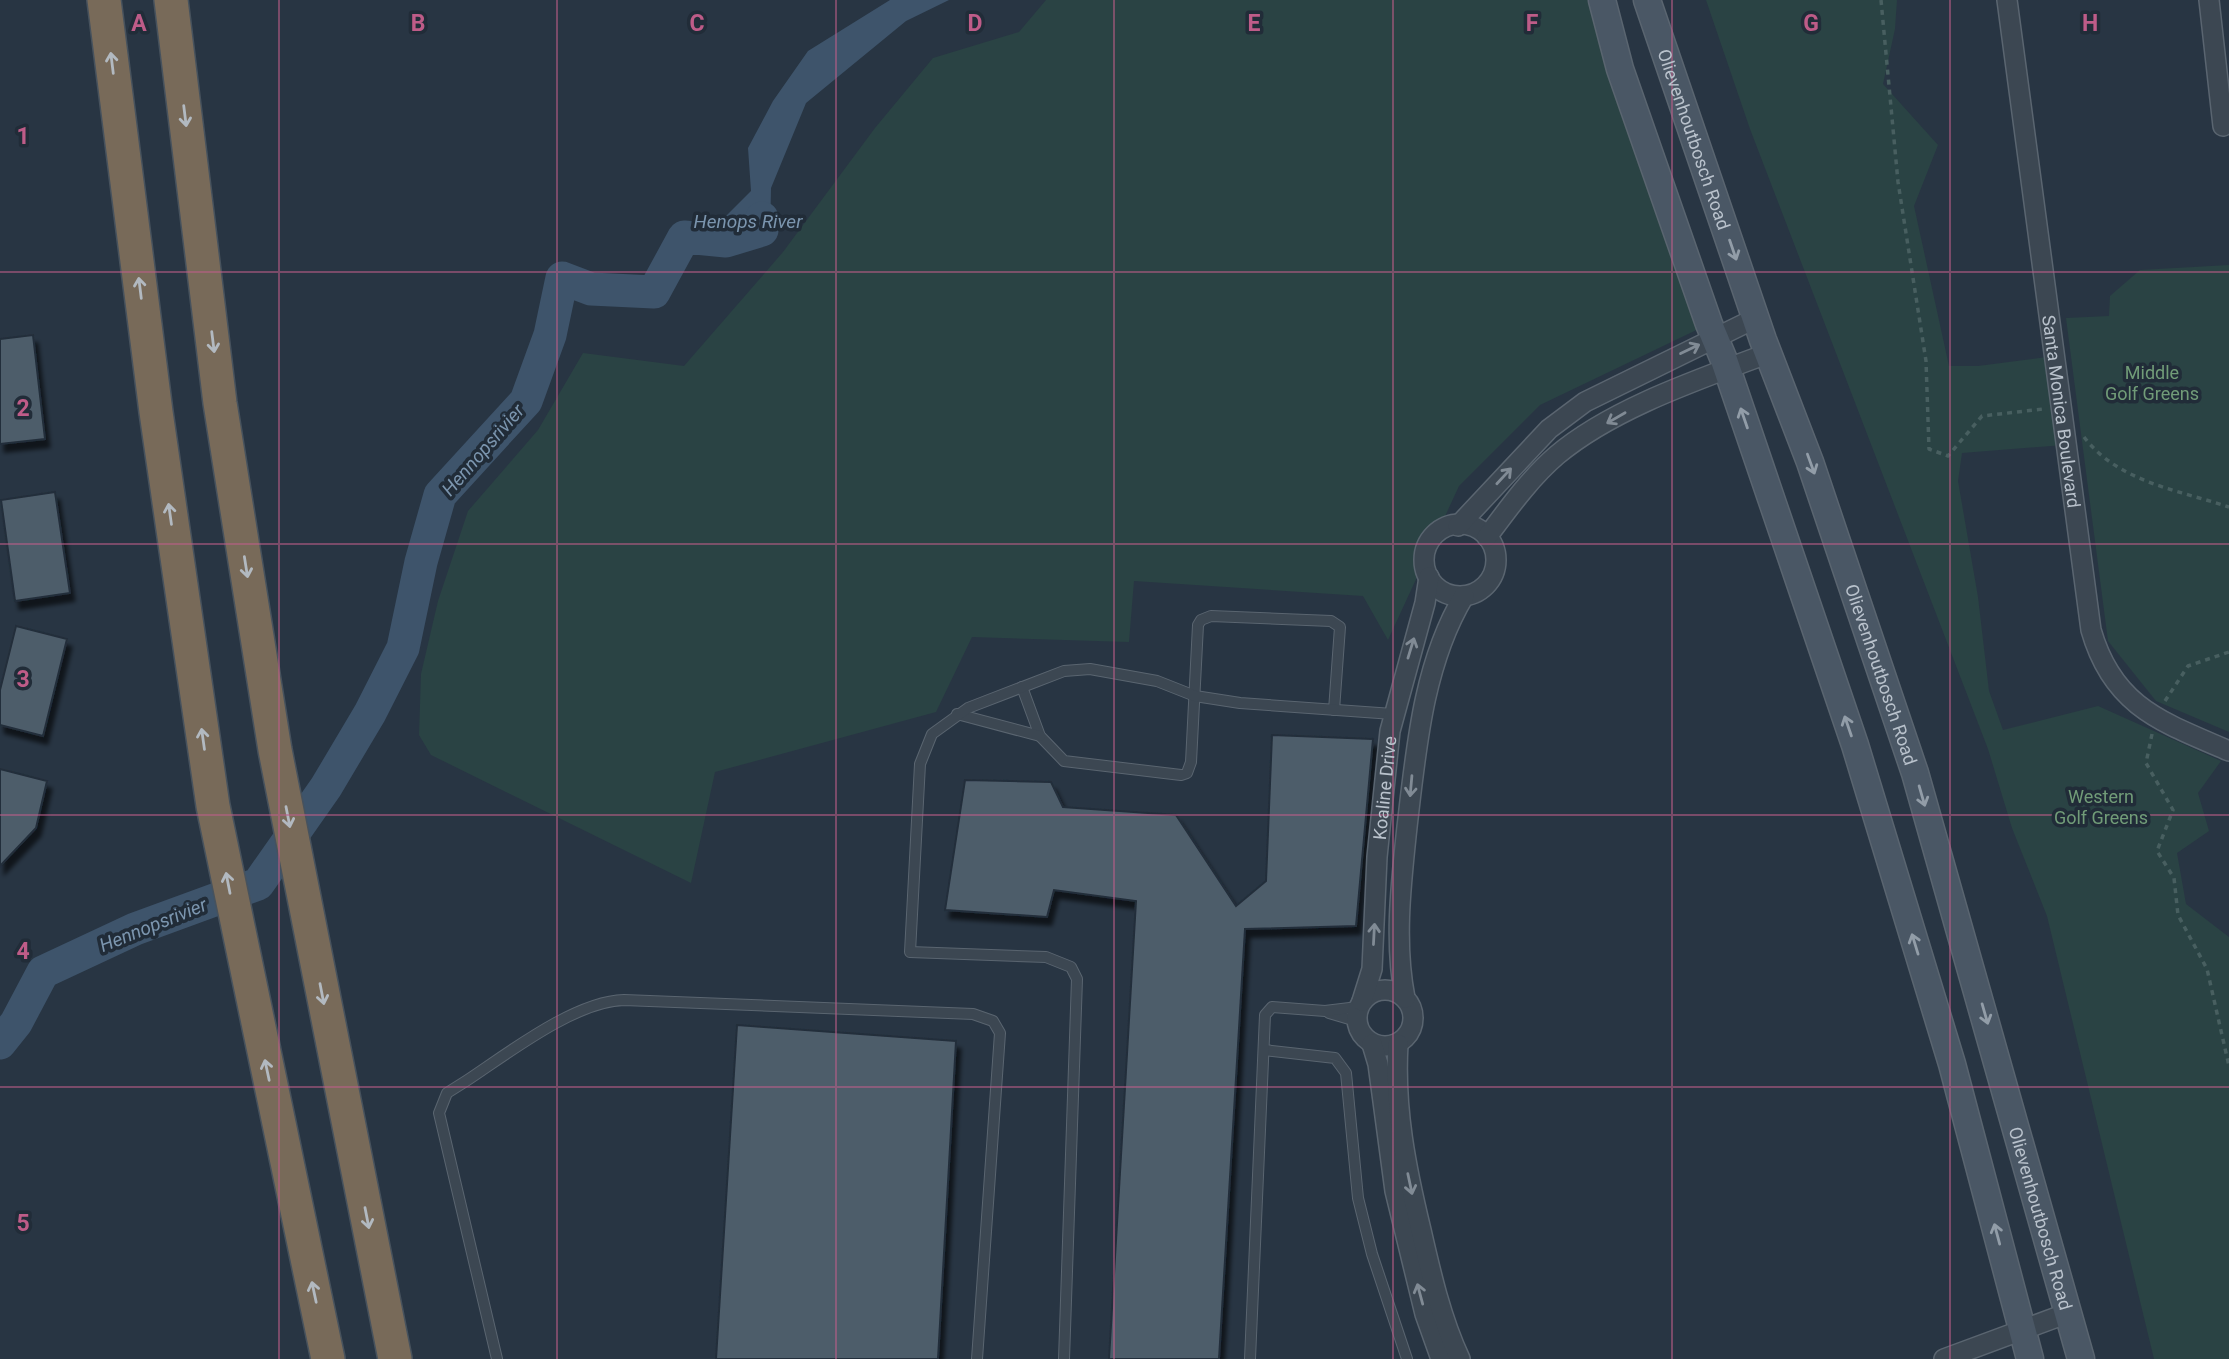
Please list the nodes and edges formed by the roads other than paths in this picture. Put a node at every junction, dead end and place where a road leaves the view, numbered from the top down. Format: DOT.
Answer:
graph roads {
  1 [pos="104,0"];
  2 [pos="171,0"];
  3 [pos="1602,0"];
  4 [pos="1647,0"];
  5 [pos="2007,0"];
  6 [pos="2208,0"];
  7 [pos="2223,126"];
  8 [pos="1756,318"];
  9 [pos="1715,337"];
  10 [pos="1769,353"];
  11 [pos="1727,369"];
  12 [pos="1458,526"];
  13 [pos="1487,537"];
  14 [pos="1429,577"];
  15 [pos="1464,596"];
  16 [pos="1022,687"];
  17 [pos="1195,696"];
  18 [pos="1334,710"];
  19 [pos="957,714"];
  20 [pos="1393,714"];
  21 [pos="1422,719"];
  22 [pos="1040,736"];
  23 [pos="2229,751"];
  24 [pos="1405,998"];
  25 [pos="1359,1010"];
  26 [pos="1372,1044"];
  27 [pos="1398,1044"];
  28 [pos="1264,1050"];
  29 [pos="2068,1313"];
  30 [pos="2022,1329"];
  31 [pos="2077,1358"];
  32 [pos="328,1359"];
  33 [pos="395,1359"];
  34 [pos="497,1359"];
  35 [pos="977,1359"];
  36 [pos="1064,1359"];
  37 [pos="1250,1359"];
  38 [pos="1407,1359"];
  39 [pos="1441,1359"];
  40 [pos="1460,1359"];
  41 [pos="1944,1359"];
  42 [pos="2030,1359"];
  32 -- 1 [label="highway, one-way"];
  2 -- 33 [label="highway, one-way"];
  3 -- 9 [label="main road"];
  4 -- 8 [label="main road, Olievenhoutbosch Road, one-way"];
  5 -- 23 [label="street, Santa Monica Boulevard"];
  6 -- 7 [label="street"];
  8 -- 9 [label="street, Koaline Drive"];
  8 -- 10 [label="main road, Olievenhoutbosch Road"];
  9 -- 11 [label="main road"];
  12 -- 9 [label="street, Koaline Drive, one-way"];
  10 -- 11 [label="street"];
  10 -- 29 [label="main road, Olievenhoutbosch Road, one-way"];
  11 -- 13 [label="street, one-way"];
  30 -- 11 [label="main road, one-way"];
  12 -- 13 [label="street"];
  12 -- 14 [label="street, Koaline Drive"];
  13 -- 15 [label="street, Koaline Drive"];
  14 -- 15 [label="street"];
  20 -- 14 [label="street, Koaline Drive, one-way"];
  15 -- 21 [label="street, Koaline Drive"];
  16 -- 17 [label="lane"];
  16 -- 19 [label="lane"];
  16 -- 22 [label="lane"];
  17 -- 18 [label="lane"];
  17 -- 18 [label="lane"];
  17 -- 22 [label="lane"];
  18 -- 20 [label="lane"];
  19 -- 22 [label="lane"];
  19 -- 36 [label="lane"];
  20 -- 21 [label="street"];
  25 -- 20 [label="street, Koaline Drive, one-way"];
  21 -- 24 [label="street, Koaline Drive, one-way"];
  24 -- 25 [label="street"];
  24 -- 27 [label="street"];
  25 -- 26 [label="street"];
  25 -- 28 [label="lane"];
  26 -- 27 [label="street"];
  39 -- 26 [label="street, one-way"];
  27 -- 40 [label="street, one-way"];
  28 -- 37 [label="lane"];
  28 -- 38 [label="lane"];
  29 -- 30 [label="street"];
  29 -- 31 [label="main road, Olievenhoutbosch Road"];
  30 -- 41 [label="street"];
  30 -- 42 [label="main road"];
  34 -- 35 [label="lane"];
}
